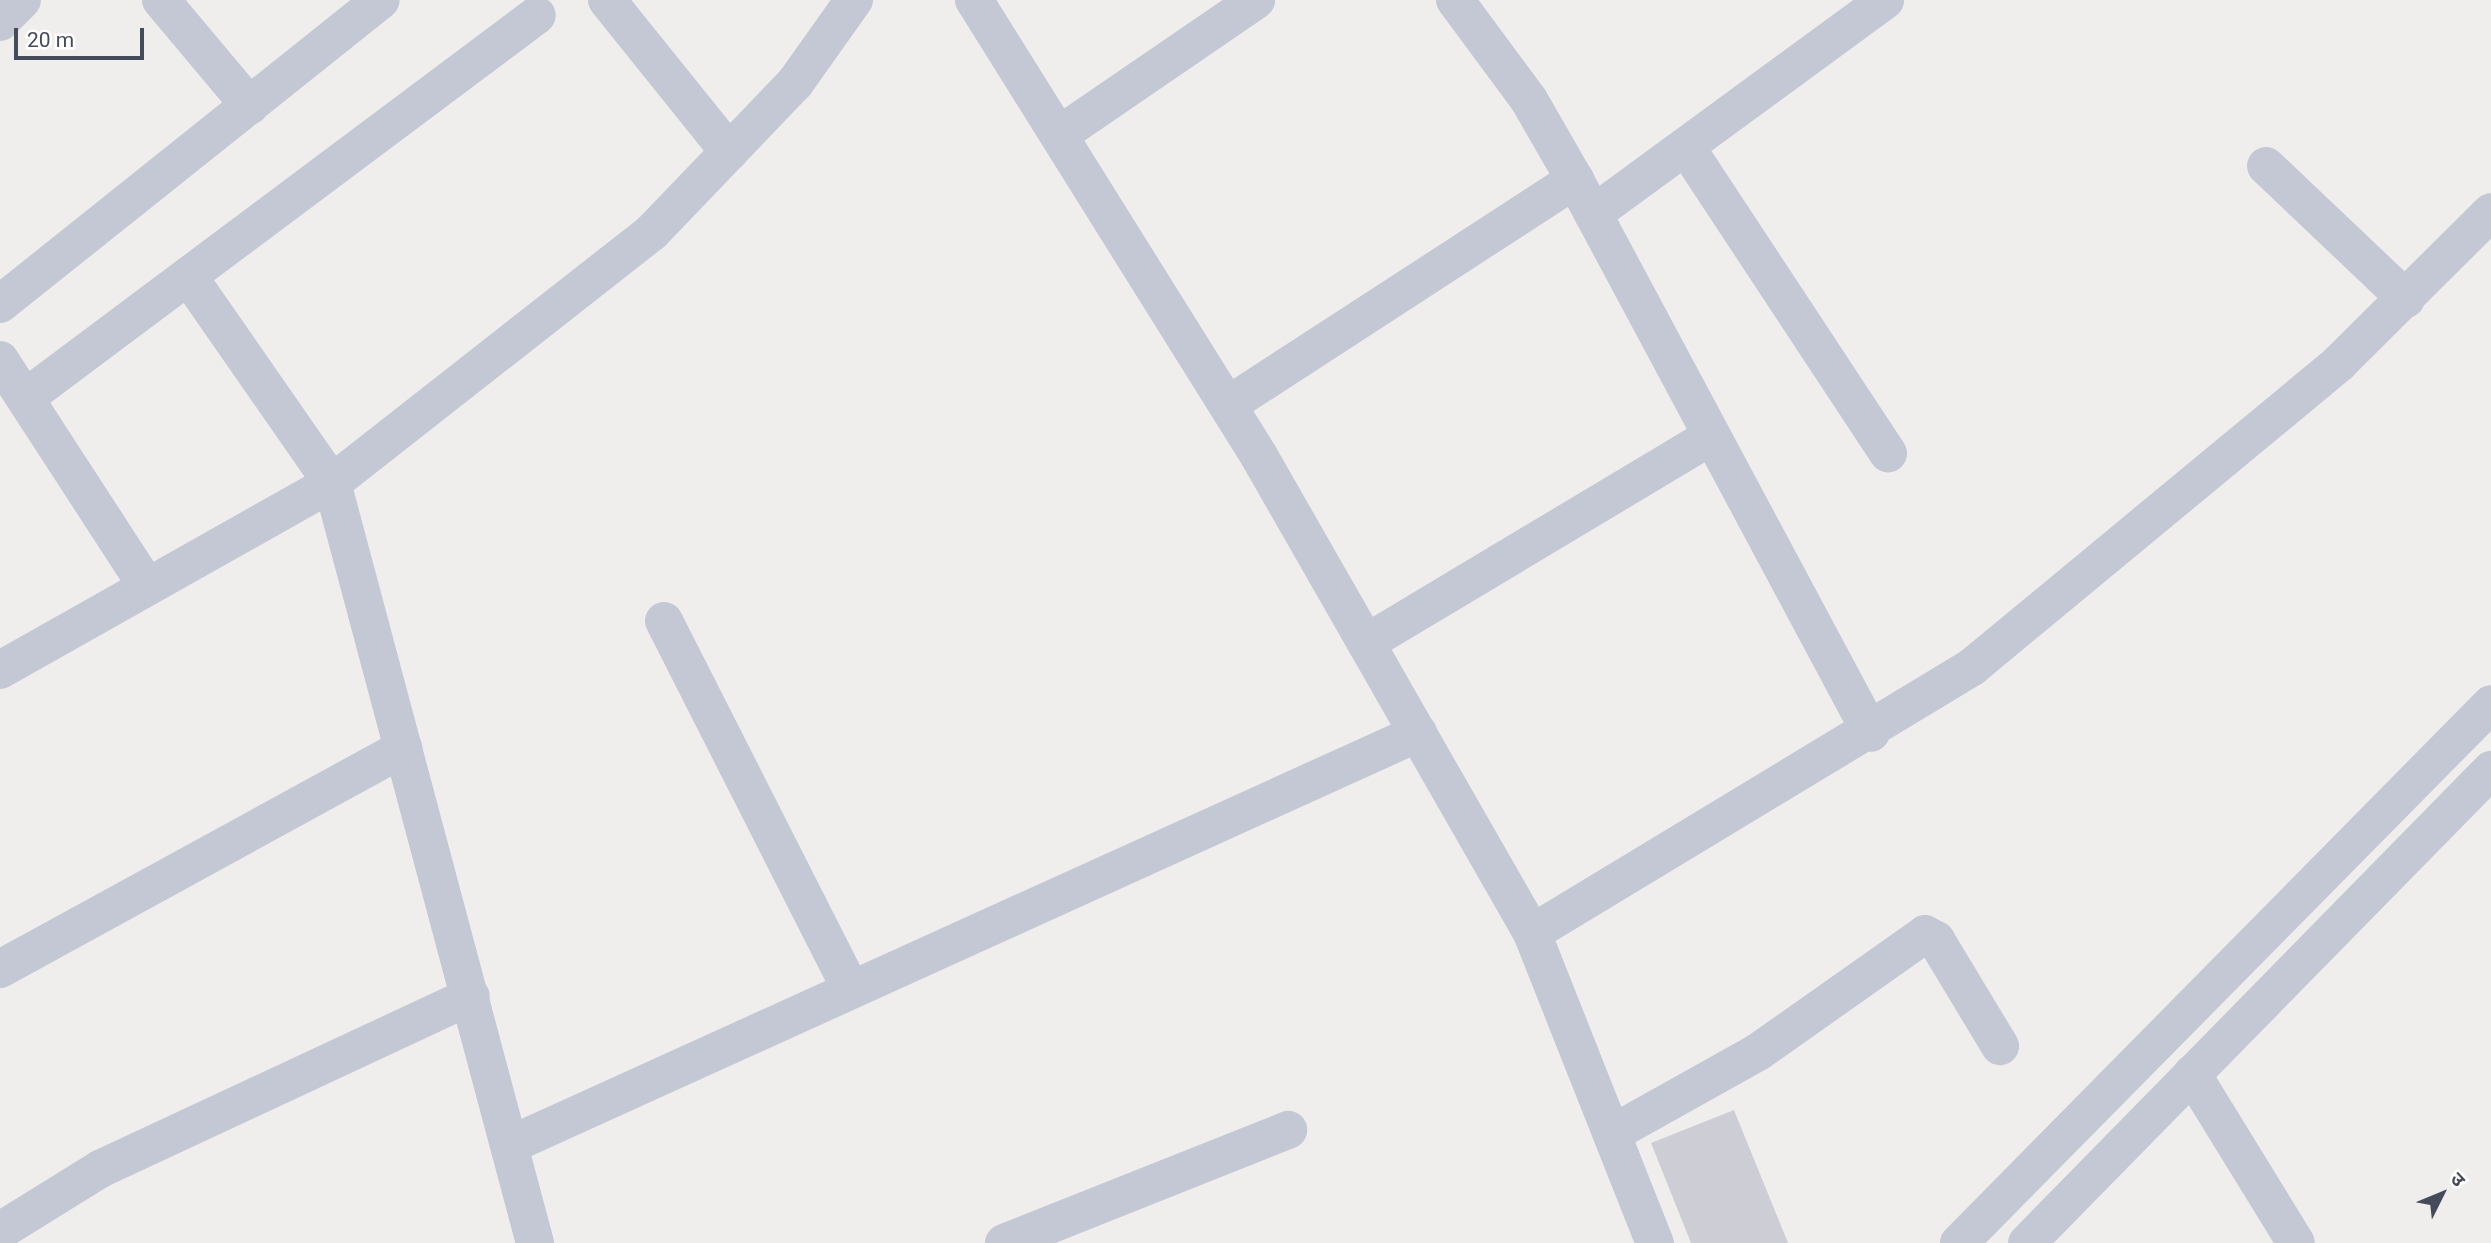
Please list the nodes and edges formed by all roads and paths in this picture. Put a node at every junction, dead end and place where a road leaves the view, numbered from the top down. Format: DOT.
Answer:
graph roads {
  1 [pos="22,0"];
  2 [pos="161,0"];
  3 [pos="381,0"];
  4 [pos="607,0"];
  5 [pos="854,0"];
  6 [pos="974,0"];
  7 [pos="1256,0"];
  8 [pos="1455,0"];
  9 [pos="1885,0"];
  10 [pos="537,15"];
  11 [pos="0,22"];
  12 [pos="250,106"];
  13 [pos="1059,135"];
  14 [pos="1686,147"];
  15 [pos="729,152"];
  16 [pos="2266,166"];
  17 [pos="1575,180"];
  18 [pos="2491,212"];
  19 [pos="1593,214"];
  20 [pos="188,276"];
  21 [pos="2406,299"];
  22 [pos="0,304"];
  23 [pos="0,360"];
  24 [pos="25,398"];
  25 [pos="1228,405"];
  26 [pos="1712,436"];
  27 [pos="1888,453"];
  28 [pos="331,483"];
  29 [pos="145,583"];
  30 [pos="664,621"];
  31 [pos="1366,643"];
  32 [pos="6,654"];
  33 [pos="2491,704"];
  34 [pos="1418,733"];
  35 [pos="1871,733"];
  36 [pos="403,748"];
  37 [pos="2491,770"];
  38 [pos="1532,933"];
  39 [pos="0,969"];
  40 [pos="851,989"];
  41 [pos="471,996"];
  42 [pos="2000,1046"];
  43 [pos="2192,1074"];
  44 [pos="1288,1130"];
  45 [pos="1615,1132"];
  46 [pos="512,1144"];
  47 [pos="0,1231"];
  48 [pos="535,1243"];
  49 [pos="1004,1243"];
  50 [pos="1655,1243"];
  51 [pos="1959,1243"];
  52 [pos="2026,1243"];
  53 [pos="2296,1243"];
  1 -- 11 [label="street"];
  2 -- 12 [label="street"];
  3 -- 12 [label="street"];
  4 -- 15 [label="street"];
  5 -- 15 [label="street"];
  6 -- 13 [label="street"];
  7 -- 13 [label="street"];
  8 -- 17 [label="street"];
  9 -- 14 [label="street"];
  10 -- 20 [label="street"];
  12 -- 22 [label="street"];
  13 -- 25 [label="street"];
  14 -- 19 [label="street"];
  14 -- 27 [label="street"];
  15 -- 28 [label="street"];
  16 -- 21 [label="street"];
  17 -- 19 [label="street"];
  17 -- 25 [label="street"];
  18 -- 21 [label="street"];
  19 -- 26 [label="street"];
  20 -- 24 [label="street"];
  20 -- 28 [label="street"];
  21 -- 35 [label="street"];
  23 -- 24 [label="street"];
  24 -- 29 [label="street"];
  25 -- 31 [label="street"];
  26 -- 31 [label="street"];
  26 -- 35 [label="street"];
  28 -- 29 [label="street"];
  28 -- 36 [label="street"];
  29 -- 32 [label="street"];
  30 -- 40 [label="street"];
  31 -- 34 [label="street"];
  33 -- 51 [label="street"];
  34 -- 38 [label="street"];
  34 -- 40 [label="street"];
  35 -- 38 [label="street"];
  36 -- 39 [label="street"];
  36 -- 41 [label="street"];
  37 -- 43 [label="street"];
  38 -- 45 [label="street"];
  40 -- 46 [label="street"];
  41 -- 46 [label="street"];
  41 -- 47 [label="street"];
  42 -- 45 [label="street"];
  43 -- 52 [label="street"];
  43 -- 53 [label="street"];
  44 -- 49 [label="street"];
  45 -- 50 [label="street"];
  46 -- 48 [label="street"];
}
